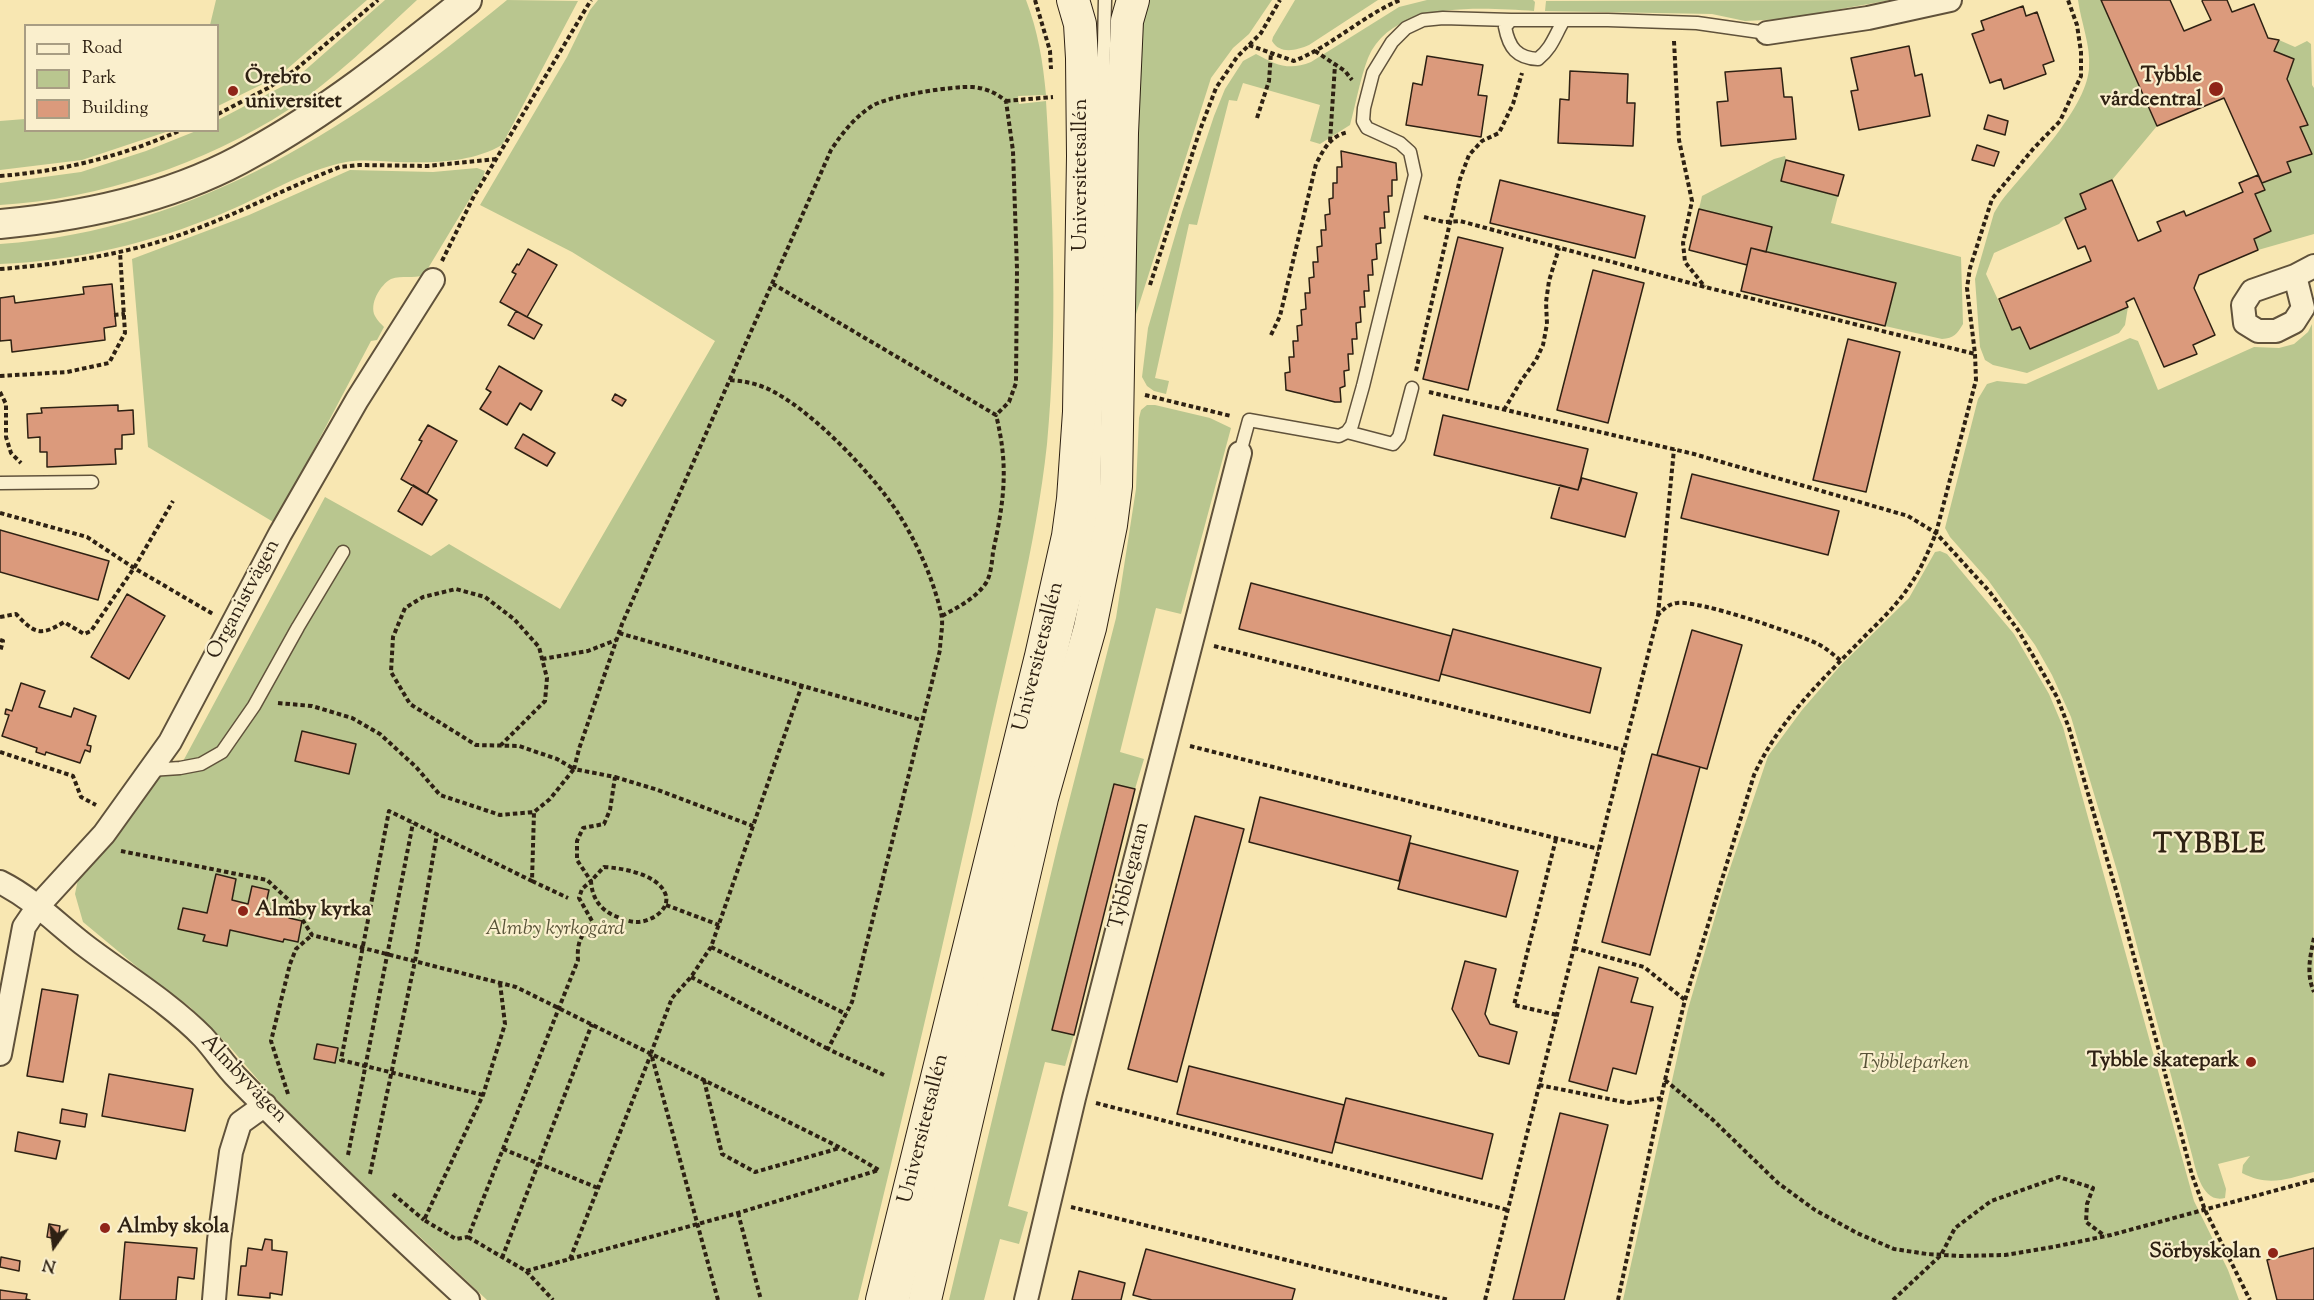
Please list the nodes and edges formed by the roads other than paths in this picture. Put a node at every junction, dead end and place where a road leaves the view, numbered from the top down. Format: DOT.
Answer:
graph roads {
  1 [pos="467,0"];
  2 [pos="1073,0"];
  3 [pos="1105,0"];
  4 [pos="1133,0"];
  5 [pos="1950,0"];
  6 [pos="1510,20"];
  7 [pos="1564,20"];
  8 [pos="1767,33"];
  9 [pos="0,224"];
  10 [pos="433,280"];
  11 [pos="1412,388"];
  12 [pos="1347,432"];
  13 [pos="1240,453"];
  14 [pos="92,482"];
  15 [pos="0,483"];
  16 [pos="343,552"];
  17 [pos="150,770"];
  18 [pos="0,882"];
  19 [pos="39,905"];
  20 [pos="0,1054"];
  21 [pos="265,1105"];
  22 [pos="213,1300"];
  23 [pos="468,1300"];
  24 [pos="882,1300"];
  25 [pos="903,1300"];
  26 [pos="924,1300"];
  27 [pos="1026,1300"];
  1 -- 9 [label="street"];
  2 -- 24 [label="main road, Universitetsallén"];
  3 -- 25 [label="lane"];
  4 -- 26 [label="main road, Universitetsallén"];
  5 -- 8 [label="street"];
  6 -- 7 [label="lane"];
  6 -- 7 [label="lane"];
  6 -- 12 [label="lane"];
  7 -- 8 [label="lane"];
  10 -- 17 [label="street, Organistvägen"];
  11 -- 12 [label="lane"];
  12 -- 13 [label="lane"];
  13 -- 27 [label="street, Tybblegatan"];
  14 -- 15 [label="lane"];
  16 -- 17 [label="lane"];
  17 -- 19 [label="street, Organistvägen"];
  18 -- 19 [label="street, Almbyvägen"];
  19 -- 20 [label="street, Organistvägen"];
  19 -- 21 [label="street, Almbyvägen"];
  21 -- 22 [label="street"];
  21 -- 23 [label="street, Almbyvägen"];
}
